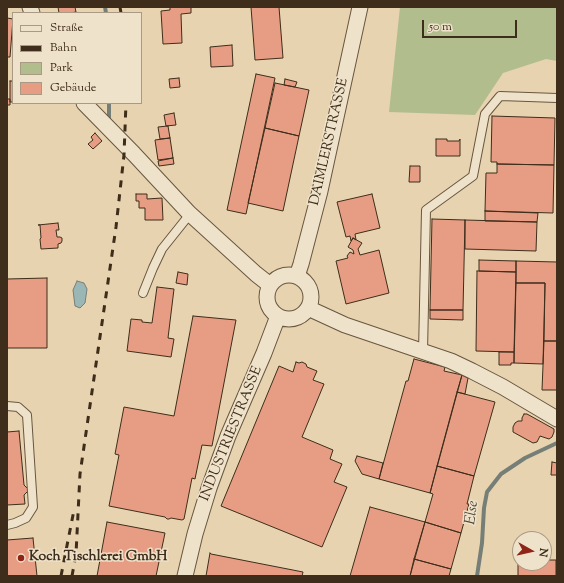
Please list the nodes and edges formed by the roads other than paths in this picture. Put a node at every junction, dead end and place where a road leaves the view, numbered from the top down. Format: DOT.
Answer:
graph roads {
  1 [pos="360,7"];
  2 [pos="557,98"];
  3 [pos="85,104"];
  4 [pos="190,214"];
  5 [pos="297,276"];
  6 [pos="270,285"];
  7 [pos="143,293"];
  8 [pos="308,308"];
  9 [pos="278,316"];
  10 [pos="423,352"];
  11 [pos="7,406"];
  12 [pos="557,419"];
  13 [pos="7,525"];
  14 [pos="185,576"];
  1 -- 5 [label="street, DAIMLERSTRASSE"];
  2 -- 10 [label="lane"];
  3 -- 4 [label="street"];
  4 -- 6 [label="street"];
  4 -- 7 [label="lane"];
  5 -- 6 [label="street"];
  5 -- 8 [label="street"];
  6 -- 9 [label="street"];
  8 -- 9 [label="street"];
  8 -- 10 [label="street"];
  9 -- 14 [label="street, INDUSTRIESTRASSE"];
  10 -- 12 [label="street"];
  11 -- 13 [label="lane"];
}
